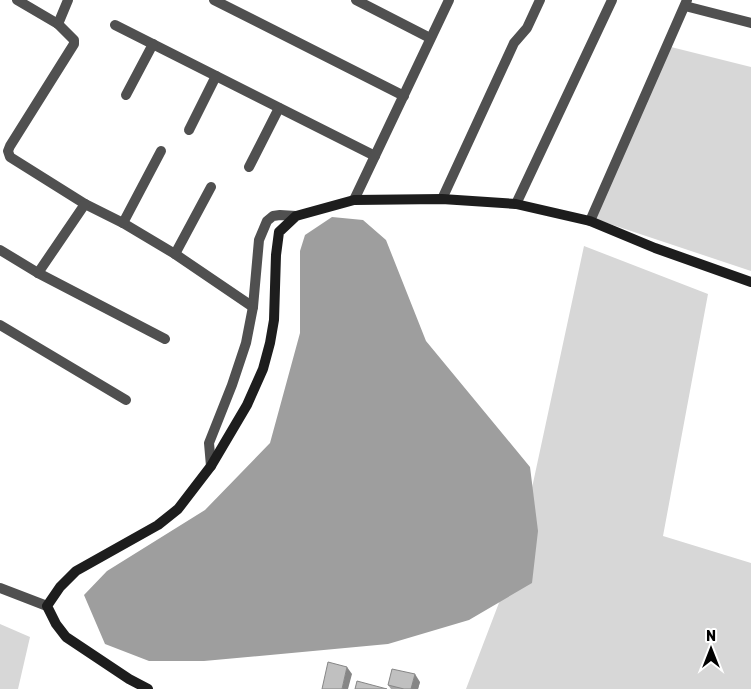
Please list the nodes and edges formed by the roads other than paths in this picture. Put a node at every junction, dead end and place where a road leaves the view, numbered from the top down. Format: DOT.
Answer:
graph roads {
  1 [pos="17,0"];
  2 [pos="68,0"];
  3 [pos="214,0"];
  4 [pos="356,0"];
  5 [pos="449,0"];
  6 [pos="540,0"];
  7 [pos="612,0"];
  8 [pos="686,3"];
  9 [pos="58,24"];
  10 [pos="751,24"];
  11 [pos="115,25"];
  12 [pos="430,38"];
  13 [pos="153,44"];
  14 [pos="216,76"];
  15 [pos="126,95"];
  16 [pos="404,96"];
  17 [pos="280,108"];
  18 [pos="189,130"];
  19 [pos="161,151"];
  20 [pos="375,156"];
  21 [pos="249,167"];
  22 [pos="211,187"];
  23 [pos="442,199"];
  24 [pos="354,200"];
  25 [pos="85,204"];
  26 [pos="516,204"];
  27 [pos="296,216"];
  28 [pos="590,221"];
  29 [pos="123,223"];
  30 [pos="0,250"];
  31 [pos="175,254"];
  32 [pos="38,273"];
  33 [pos="751,282"];
  34 [pos="253,306"];
  35 [pos="0,324"];
  36 [pos="165,339"];
  37 [pos="126,400"];
  38 [pos="211,466"];
  39 [pos="0,588"];
  40 [pos="47,606"];
  41 [pos="148,689"];
  1 -- 9 [label="street"];
  2 -- 9 [label="street"];
  3 -- 16 [label="street"];
  4 -- 12 [label="street"];
  5 -- 12 [label="street"];
  6 -- 23 [label="street"];
  7 -- 26 [label="street"];
  8 -- 10 [label="street"];
  8 -- 28 [label="street"];
  9 -- 25 [label="street"];
  11 -- 13 [label="street"];
  12 -- 16 [label="street"];
  13 -- 14 [label="street"];
  13 -- 15 [label="street"];
  14 -- 17 [label="street"];
  14 -- 18 [label="street"];
  16 -- 20 [label="street"];
  17 -- 20 [label="street"];
  17 -- 21 [label="street"];
  19 -- 29 [label="street"];
  20 -- 24 [label="street"];
  22 -- 31 [label="street"];
  23 -- 24 [label="street"];
  23 -- 26 [label="street"];
  24 -- 27 [label="street"];
  25 -- 29 [label="street"];
  25 -- 32 [label="street"];
  26 -- 28 [label="street"];
  27 -- 34 [label="street"];
  27 -- 38 [label="street"];
  28 -- 33 [label="street"];
  29 -- 31 [label="street"];
  30 -- 32 [label="street"];
  31 -- 34 [label="street"];
  32 -- 36 [label="street"];
  34 -- 38 [label="street"];
  35 -- 37 [label="street"];
  38 -- 40 [label="street"];
  39 -- 40 [label="street"];
  40 -- 41 [label="street"];
}
